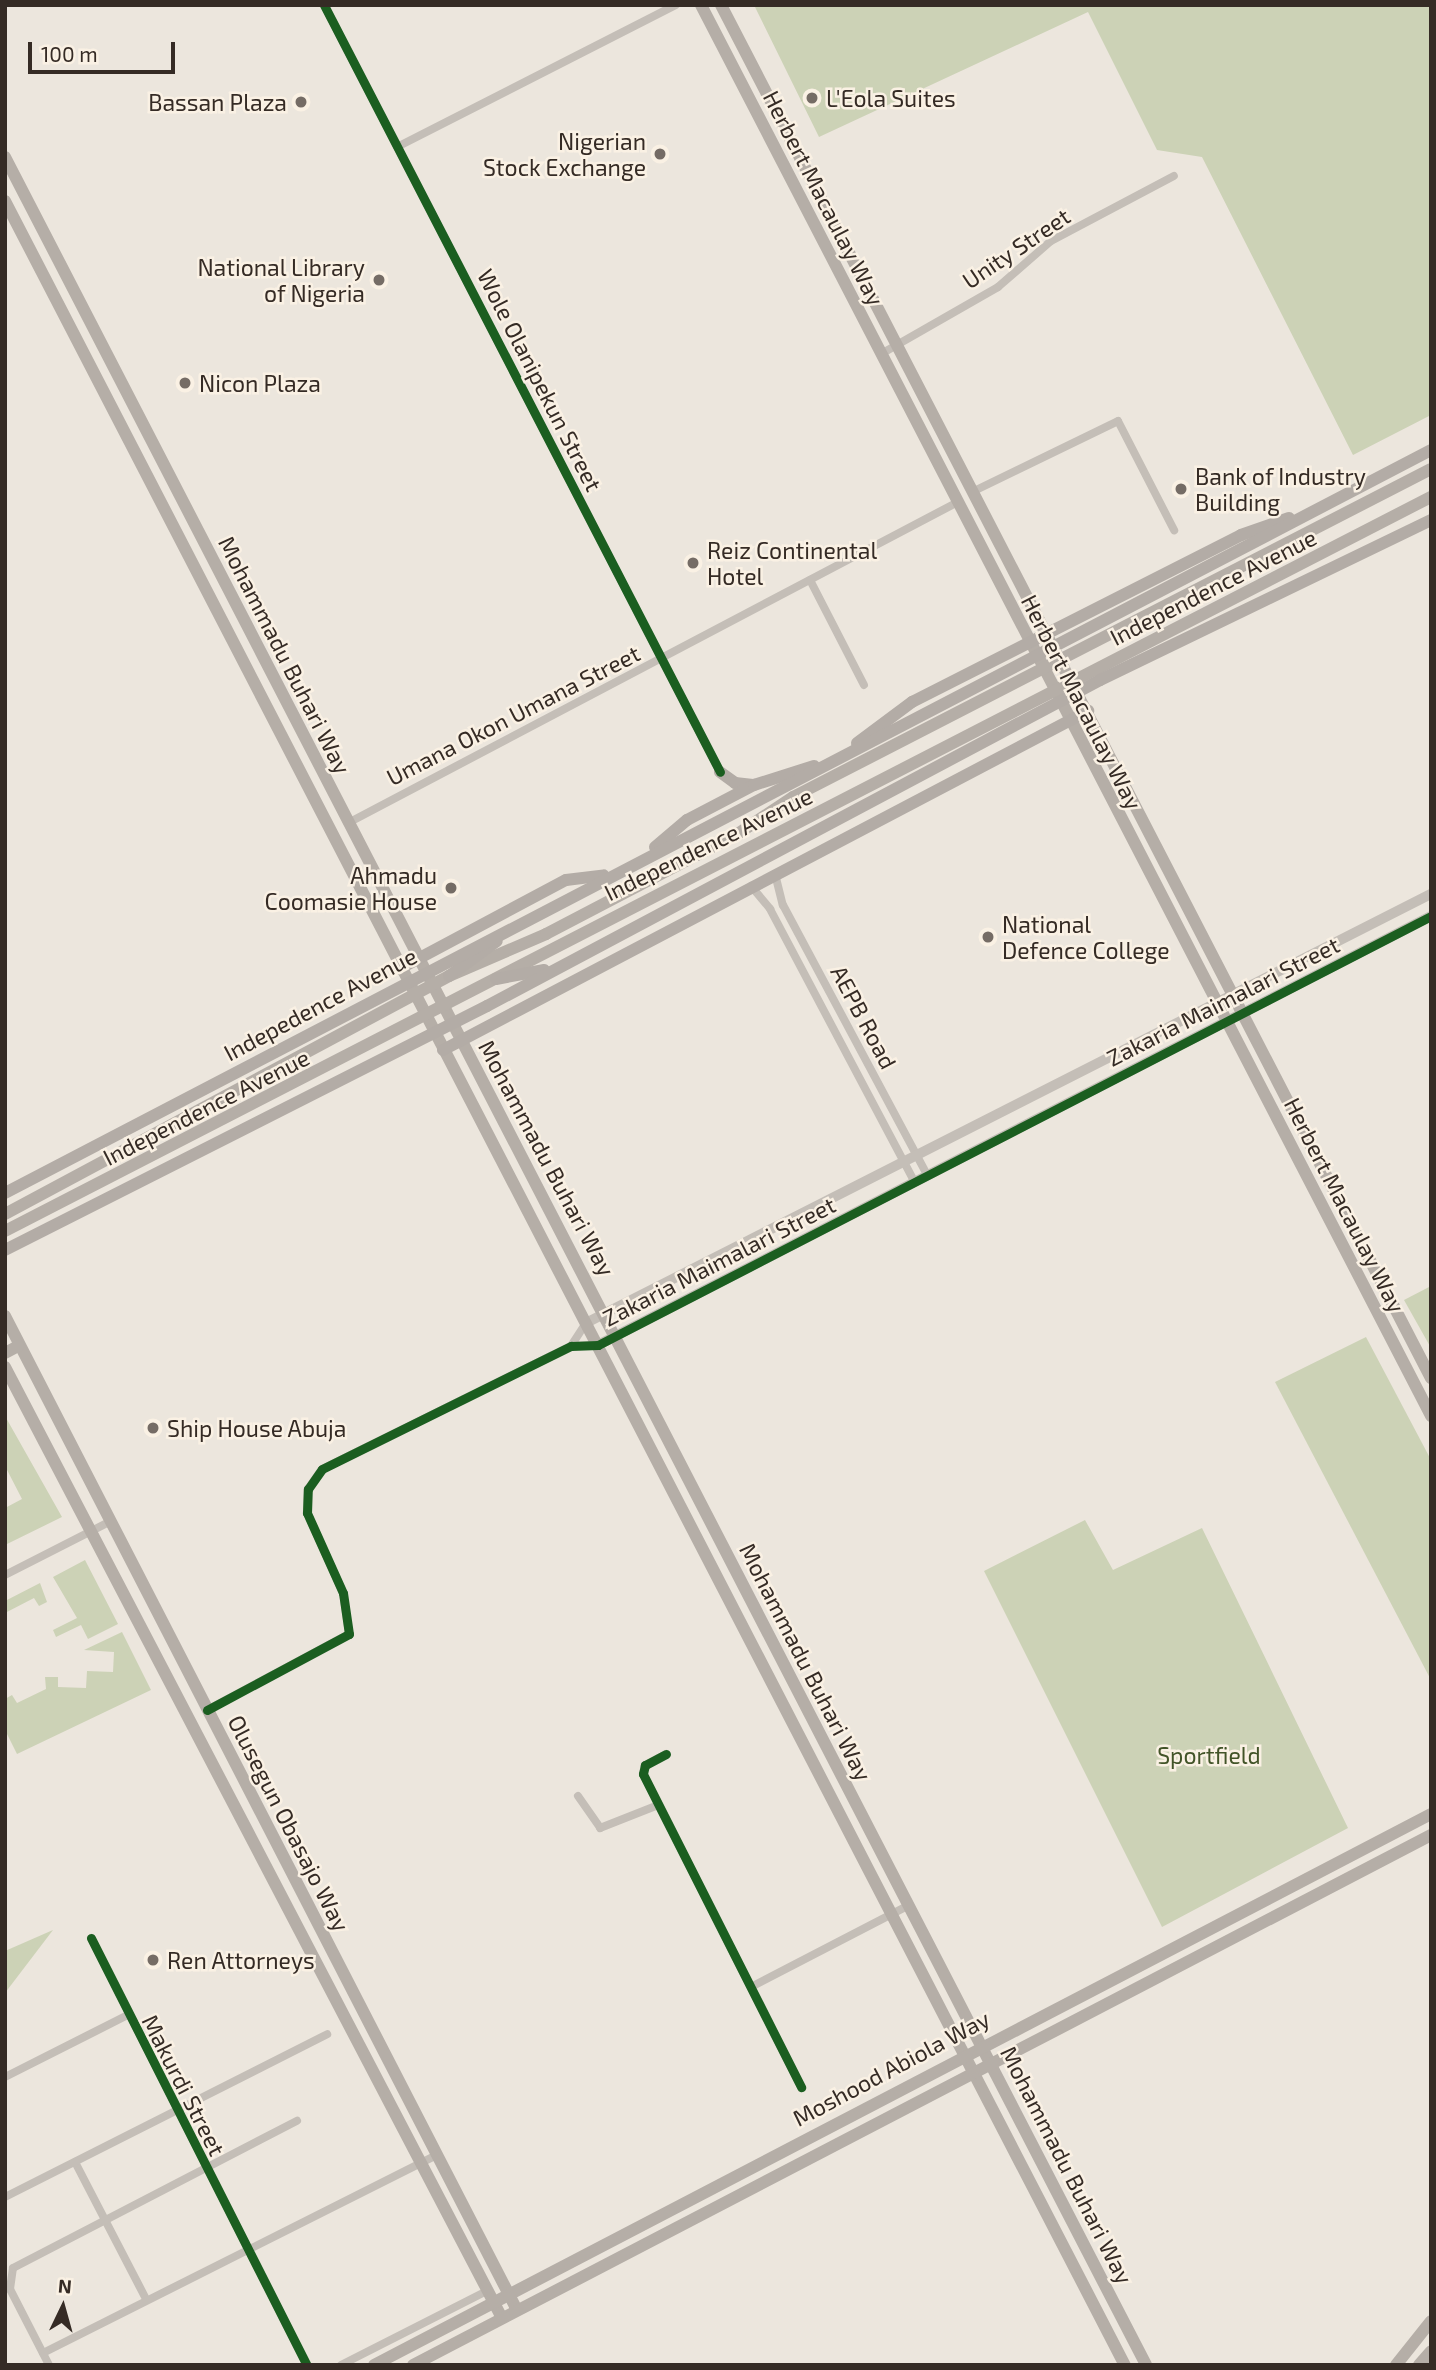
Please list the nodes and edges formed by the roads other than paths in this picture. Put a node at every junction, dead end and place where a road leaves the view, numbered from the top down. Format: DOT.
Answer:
graph roads {
  1 [pos="324,5"];
  2 [pos="674,5"];
  3 [pos="701,5"];
  4 [pos="721,5"];
  5 [pos="397,147"];
  6 [pos="5,157"];
  7 [pos="1174,176"];
  8 [pos="5,201"];
  9 [pos="89,320"];
  10 [pos="70,329"];
  11 [pos="898,344"];
  12 [pos="881,354"];
  13 [pos="1431,450"];
  14 [pos="1431,469"];
  15 [pos="974,491"];
  16 [pos="1431,497"];
  17 [pos="956,503"];
  18 [pos="1314,512"];
  19 [pos="1431,520"];
  20 [pos="1174,530"];
  21 [pos="810,580"];
  22 [pos="1050,638"];
  23 [pos="1029,648"];
  24 [pos="260,654"];
  25 [pos="663,659"];
  26 [pos="242,663"];
  27 [pos="864,685"];
  28 [pos="1087,709"];
  29 [pos="1067,720"];
  30 [pos="843,756"];
  31 [pos="825,765"];
  32 [pos="720,772"];
  33 [pos="754,785"];
  34 [pos="712,806"];
  35 [pos="348,823"];
  36 [pos="640,859"];
  37 [pos="775,874"];
  38 [pos="608,875"];
  39 [pos="751,886"];
  40 [pos="1431,894"];
  41 [pos="1431,916"];
  42 [pos="528,917"];
  43 [pos="446,961"];
  44 [pos="421,962"];
  45 [pos="557,968"];
  46 [pos="401,972"];
  47 [pos="449,976"];
  48 [pos="496,979"];
  49 [pos="1234,993"];
  50 [pos="1218,1002"];
  51 [pos="1243,1012"];
  52 [pos="1227,1020"];
  53 [pos="459,1036"];
  54 [pos="440,1045"];
  55 [pos="214,1084"];
  56 [pos="916,1155"];
  57 [pos="903,1161"];
  58 [pos="927,1175"];
  59 [pos="914,1181"];
  60 [pos="5,1193"];
  61 [pos="5,1214"];
  62 [pos="5,1231"];
  63 [pos="5,1250"];
  64 [pos="605,1314"];
  65 [pos="5,1317"];
  66 [pos="586,1323"];
  67 [pos="616,1336"];
  68 [pos="598,1345"];
  69 [pos="18,1346"];
  70 [pos="571,1346"];
  71 [pos="5,1353"];
  72 [pos="5,1367"];
  73 [pos="1431,1378"];
  74 [pos="1431,1416"];
  75 [pos="108,1522"];
  76 [pos="94,1530"];
  77 [pos="5,1575"];
  78 [pos="174,1647"];
  79 [pos="159,1653"];
  80 [pos="207,1710"];
  81 [pos="666,1754"];
  82 [pos="578,1796"];
  83 [pos="658,1805"];
  84 [pos="1431,1815"];
  85 [pos="1431,1835"];
  86 [pos="1304,1881"];
  87 [pos="1312,1897"];
  88 [pos="909,1905"];
  89 [pos="892,1914"];
  90 [pos="90,1938"];
  91 [pos="751,1987"];
  92 [pos="128,2015"];
  93 [pos="327,2034"];
  94 [pos="981,2045"];
  95 [pos="965,2053"];
  96 [pos="991,2064"];
  97 [pos="974,2073"];
  98 [pos="5,2077"];
  99 [pos="801,2087"];
  100 [pos="176,2112"];
  101 [pos="297,2121"];
  102 [pos="437,2155"];
  103 [pos="75,2162"];
  104 [pos="422,2162"];
  105 [pos="204,2168"];
  106 [pos="5,2197"];
  107 [pos="105,2220"];
  108 [pos="246,2248"];
  109 [pos="508,2292"];
  110 [pos="490,2295"];
  111 [pos="146,2300"];
  112 [pos="517,2311"];
  113 [pos="502,2318"];
  114 [pos="1431,2320"];
  115 [pos="1431,2351"];
  116 [pos="43,2353"];
  117 [pos="48,2365"];
  118 [pos="307,2365"];
  119 [pos="341,2365"];
  120 [pos="374,2365"];
  121 [pos="412,2365"];
  122 [pos="1125,2365"];
  123 [pos="1146,2365"];
  124 [pos="1396,2365"];
  125 [pos="1419,2365"];
  1 -- 5 [label="street, Wole Olanipekun Street"];
  2 -- 5 [label="street"];
  3 -- 12 [label="main road, Herbert Macaulay Way"];
  4 -- 11 [label="main road, Herbert Macaulay Way"];
  5 -- 25 [label="street, Wole Olanipekun Street"];
  6 -- 9 [label="main road, Mohammadu Buhari Way"];
  7 -- 11 [label="street, Unity Street"];
  8 -- 10 [label="main road, Mohammadu Buhari Way"];
  9 -- 10 [label="main road"];
  9 -- 24 [label="main road, Mohammadu Buhari Way"];
  10 -- 26 [label="main road, Mohammadu Buhari Way"];
  11 -- 12 [label="street, Unity Street"];
  11 -- 15 [label="main road, Herbert Macaulay Way"];
  12 -- 17 [label="main road, Herbert Macaulay Way"];
  13 -- 18 [label="main road, Independence Avenue"];
  14 -- 47 [label="main road, Independence Avenue"];
  15 -- 20 [label="street"];
  15 -- 22 [label="main road, Herbert Macaulay Way"];
  16 -- 48 [label="main road, Independence Avenue"];
  17 -- 21 [label="street, Umana Okon Umana Street"];
  17 -- 23 [label="main road, Herbert Macaulay Way"];
  18 -- 22 [label="main road"];
  18 -- 30 [label="main road, Independence Avenue"];
  19 -- 45 [label="main road, Independence Avenue"];
  21 -- 25 [label="street, Umana Okon Umana Street"];
  21 -- 27 [label="street"];
  22 -- 23 [label="main road"];
  22 -- 28 [label="main road, Herbert Macaulay Way"];
  23 -- 29 [label="main road, Herbert Macaulay Way"];
  23 -- 30 [label="main road"];
  24 -- 26 [label="main road"];
  24 -- 35 [label="main road, Mohammadu Buhari Way"];
  25 -- 32 [label="street, Wole Olanipekun Street"];
  25 -- 35 [label="street, Umana Okon Umana Street"];
  26 -- 46 [label="main road, Mohammadu Buhari Way"];
  28 -- 29 [label="main road"];
  28 -- 49 [label="main road, Herbert Macaulay Way"];
  29 -- 37 [label="main road"];
  29 -- 50 [label="main road, Herbert Macaulay Way"];
  30 -- 31 [label="main road, Independence Avenue"];
  31 -- 33 [label="main road"];
  31 -- 36 [label="main road, Independence Avenue"];
  32 -- 33 [label="main road"];
  32 -- 34 [label="main road"];
  33 -- 34 [label="main road"];
  34 -- 36 [label="main road"];
  35 -- 44 [label="main road, Mohammadu Buhari Way"];
  36 -- 38 [label="main road, Independence Avenue"];
  37 -- 39 [label="main road"];
  37 -- 56 [label="street, AEPB Road"];
  38 -- 42 [label="main road, Independence Avenue"];
  38 -- 44 [label="main road"];
  39 -- 53 [label="main road"];
  39 -- 57 [label="street, AEPB Road"];
  40 -- 49 [label="street, Zakaria Maimalari Street"];
  41 -- 51 [label="street, Zakaria Maimalari Street"];
  42 -- 43 [label="main road, Independence Avenue"];
  42 -- 47 [label="main road"];
  43 -- 55 [label="main road, Indepedence Avenue"];
  44 -- 46 [label="main road"];
  44 -- 53 [label="main road, Mohammadu Buhari Way"];
  45 -- 48 [label="main road"];
  45 -- 63 [label="main road, Independence Avenue"];
  46 -- 54 [label="main road, Mohammadu Buhari Way"];
  47 -- 61 [label="main road, Independence Avenue"];
  48 -- 62 [label="main road, Independence Avenue"];
  49 -- 50 [label="street, Zakaria Maimalari Street"];
  49 -- 51 [label="main road, Herbert Macaulay Way"];
  50 -- 52 [label="main road, Herbert Macaulay Way"];
  50 -- 56 [label="street, Zakaria Maimalari Street"];
  51 -- 52 [label="street, Zakaria Maimalari Street"];
  51 -- 73 [label="main road, Herbert Macaulay Way"];
  52 -- 58 [label="street, Zakaria Maimalari Street"];
  52 -- 74 [label="main road, Herbert Macaulay Way"];
  53 -- 54 [label="main road"];
  53 -- 64 [label="main road, Mohammadu Buhari Way"];
  54 -- 66 [label="main road, Mohammadu Buhari Way"];
  55 -- 60 [label="main road, Independence Avenue"];
  56 -- 57 [label="street, Zakaria Maimalari Street"];
  56 -- 58 [label="street, AEPB Road"];
  57 -- 59 [label="street, AEPB Road"];
  57 -- 64 [label="street, Zakaria Maimalari Street"];
  58 -- 59 [label="street, Zakaria Maimalari Street"];
  59 -- 67 [label="street, Zakaria Maimalari Street"];
  64 -- 66 [label="street, Zakaria Maimalari Street"];
  64 -- 67 [label="main road, Mohammadu Buhari Way"];
  65 -- 69 [label="main road, Olusegun Obasajo Way"];
  66 -- 68 [label="main road, Mohammadu Buhari Way"];
  66 -- 70 [label="street, Zakaria Maimalari Street"];
  67 -- 68 [label="street, Zakaria Maimalari Street"];
  67 -- 88 [label="main road, Mohammadu Buhari Way"];
  68 -- 70 [label="street, Zakaria Maimalari Street"];
  68 -- 89 [label="main road, Mohammadu Buhari Way"];
  69 -- 71 [label="main road"];
  69 -- 75 [label="main road, Olusegun Obasajo Way"];
  70 -- 80 [label="street, Zakaria Maimalari Street"];
  72 -- 76 [label="main road, Olusegun Obasajo Way"];
  75 -- 76 [label="street"];
  75 -- 78 [label="main road, Olusegun Obasajo Way"];
  76 -- 77 [label="street"];
  76 -- 79 [label="main road, Olusegun Obasajo Way"];
  78 -- 79 [label="main road"];
  78 -- 80 [label="main road, Olusegun Obasajo Way"];
  79 -- 104 [label="main road, Olusegun Obasajo Way"];
  80 -- 102 [label="main road, Olusegun Obasajo Way"];
  81 -- 83 [label="street"];
  82 -- 83 [label="street"];
  83 -- 91 [label="street"];
  84 -- 86 [label="main road, Moshood Abiola Way"];
  85 -- 87 [label="main road, Moshood Abiola Way"];
  86 -- 87 [label="main road"];
  86 -- 94 [label="main road, Moshood Abiola Way"];
  87 -- 96 [label="main road, Moshood Abiola Way"];
  88 -- 89 [label="street"];
  88 -- 94 [label="main road, Mohammadu Buhari Way"];
  89 -- 91 [label="street"];
  89 -- 95 [label="main road, Mohammadu Buhari Way"];
  90 -- 92 [label="street, Makurdi Street"];
  91 -- 99 [label="street"];
  92 -- 98 [label="street"];
  92 -- 100 [label="street, Makurdi Street"];
  93 -- 100 [label="street"];
  94 -- 95 [label="main road, Moshood Abiola Way"];
  94 -- 96 [label="main road, Mohammadu Buhari Way"];
  95 -- 97 [label="main road, Mohammadu Buhari Way"];
  95 -- 109 [label="main road, Moshood Abiola Way"];
  96 -- 97 [label="main road, Moshood Abiola Way"];
  96 -- 123 [label="main road, Mohammadu Buhari Way"];
  97 -- 112 [label="main road, Moshood Abiola Way"];
  97 -- 122 [label="main road, Mohammadu Buhari Way"];
  100 -- 103 [label="street"];
  100 -- 105 [label="street, Makurdi Street"];
  101 -- 105 [label="street"];
  102 -- 104 [label="street"];
  102 -- 109 [label="main road, Olusegun Obasajo Way"];
  103 -- 106 [label="street"];
  103 -- 107 [label="street"];
  104 -- 108 [label="street"];
  104 -- 110 [label="main road, Olusegun Obasajo Way"];
  105 -- 107 [label="street"];
  105 -- 108 [label="street, Makurdi Street"];
  107 -- 111 [label="street"];
  107 -- 116 [label="street"];
  108 -- 111 [label="street"];
  108 -- 118 [label="street, Makurdi Street"];
  109 -- 110 [label="main road, Moshood Abiola Way"];
  109 -- 112 [label="main road, Olusegun Obasajo Way"];
  110 -- 113 [label="main road, Olusegun Obasajo Way"];
  110 -- 119 [label="street"];
  110 -- 120 [label="main road, Moshood Abiola Way"];
  111 -- 116 [label="street"];
  112 -- 113 [label="main road, Moshood Abiola Way"];
  113 -- 121 [label="main road, Moshood Abiola Way"];
  114 -- 124 [label="main road"];
  115 -- 125 [label="main road"];
  116 -- 117 [label="street"];
}
